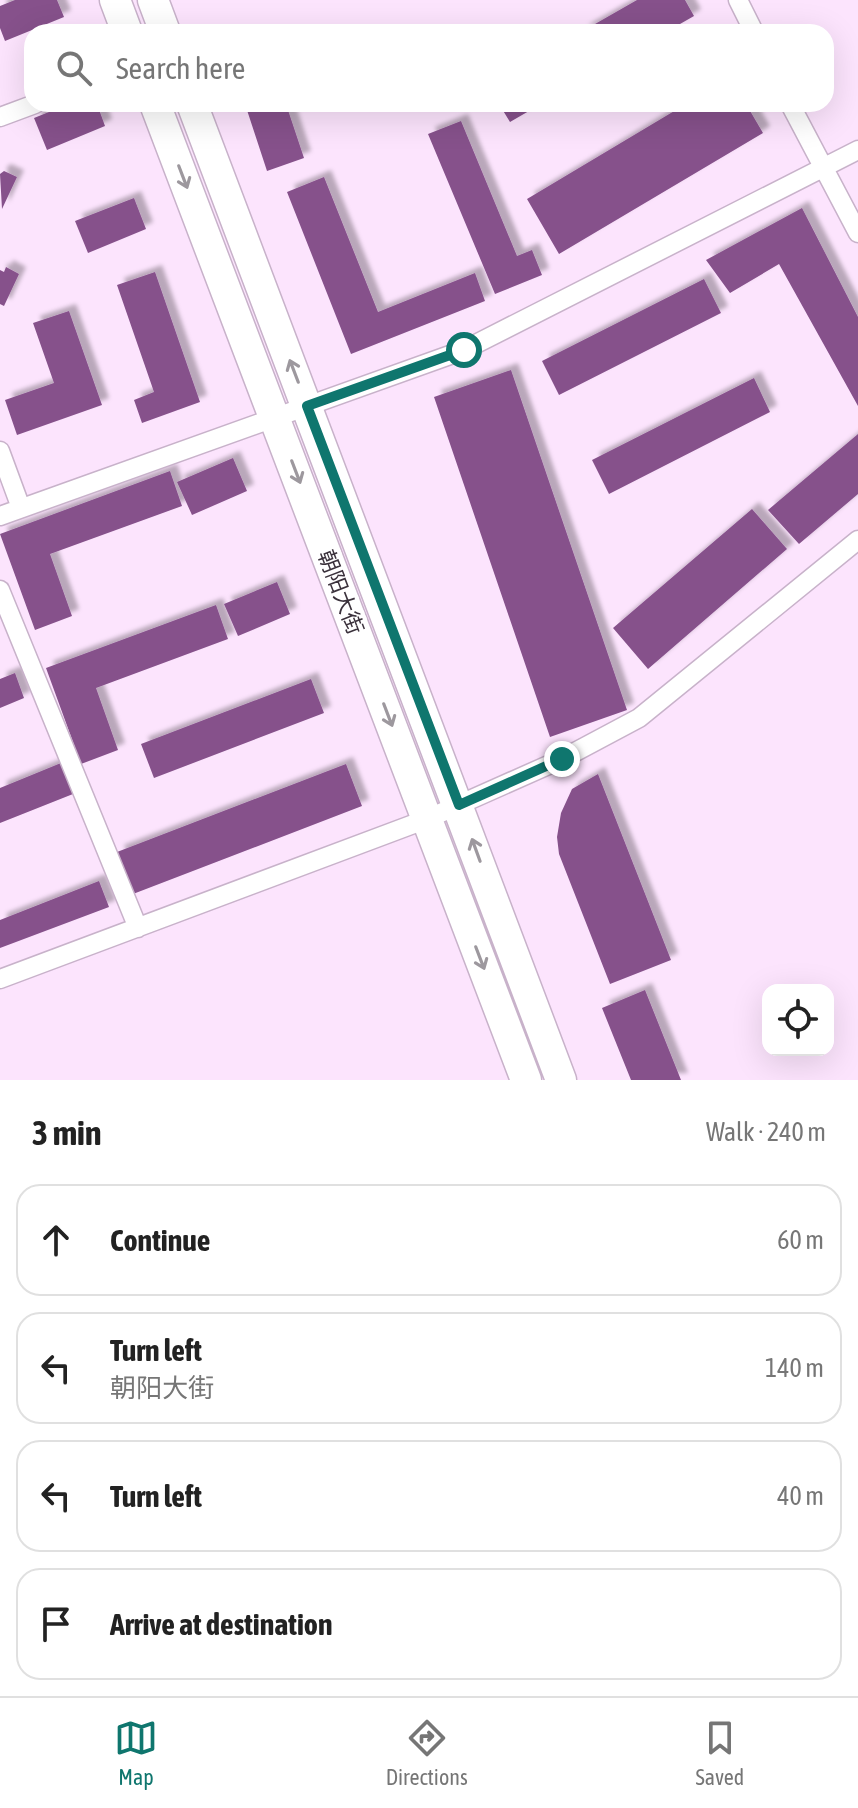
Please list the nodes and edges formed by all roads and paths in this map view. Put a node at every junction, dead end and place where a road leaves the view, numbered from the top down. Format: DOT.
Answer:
graph roads {
  1 [pos="115,0"];
  2 [pos="153,0"];
  3 [pos="738,0"];
  4 [pos="124,24"];
  5 [pos="162,24"];
  6 [pos="750,24"];
  7 [pos="24,108"];
  8 [pos="158,112"];
  9 [pos="195,112"];
  10 [pos="794,112"];
  11 [pos="0,117"];
  12 [pos="858,150"];
  13 [pos="822,170"];
  14 [pos="858,233"];
  15 [pos="307,406"];
  16 [pos="275,417"];
  17 [pos="0,451"];
  18 [pos="21,508"];
  19 [pos="0,516"];
  20 [pos="858,540"];
  21 [pos="0,590"];
  22 [pos="459,805"];
  23 [pos="427,819"];
  24 [pos="138,928"];
  25 [pos="0,979"];
  26 [pos="526,1080"];
  27 [pos="561,1080"];
  1 -- 4 [label="main road"];
  2 -- 5 [label="main road"];
  3 -- 6 [label="street"];
  7 -- 11 [label="street"];
  8 -- 16 [label="main road, 朝阳大街, one-way"];
  15 -- 9 [label="main road, 朝阳大街, one-way"];
  10 -- 13 [label="street"];
  12 -- 13 [label="street"];
  13 -- 14 [label="street"];
  13 -- 15 [label="street"];
  15 -- 16 [label="street"];
  15 -- 22 [label="main road, 朝阳大街"];
  16 -- 18 [label="street"];
  16 -- 23 [label="main road, 朝阳大街, one-way"];
  17 -- 18 [label="street"];
  18 -- 19 [label="street"];
  20 -- 22 [label="street"];
  21 -- 24 [label="street"];
  22 -- 23 [label="street"];
  27 -- 22 [label="main road, 朝阳大街, one-way"];
  23 -- 24 [label="street"];
  23 -- 26 [label="main road, 朝阳大街, one-way"];
  24 -- 25 [label="street"];
}
